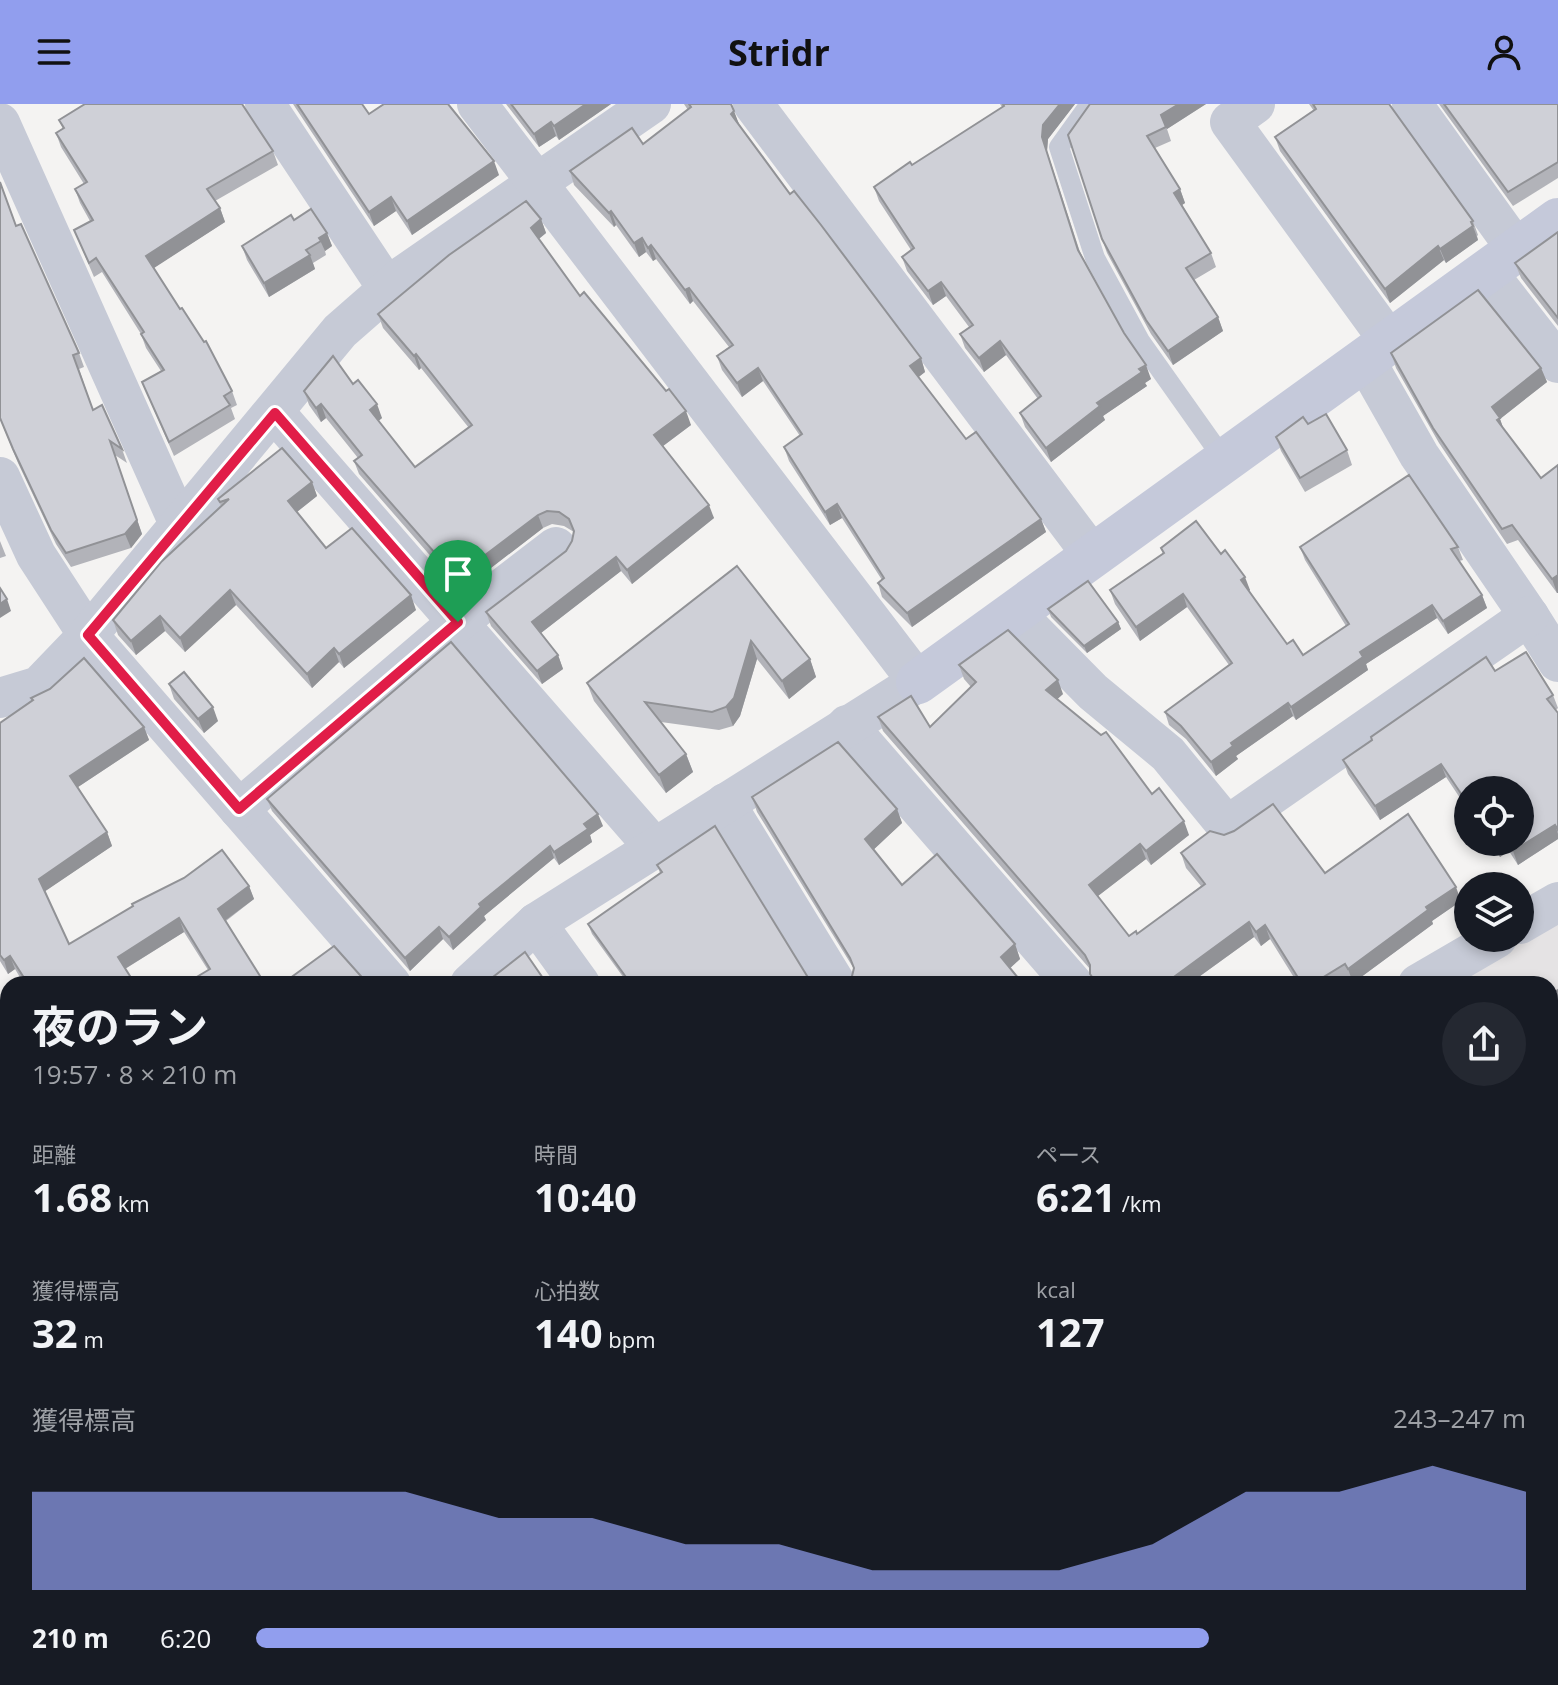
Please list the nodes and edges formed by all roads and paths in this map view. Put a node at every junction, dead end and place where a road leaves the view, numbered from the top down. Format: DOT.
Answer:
graph roads {
  1 [pos="265,104"];
  2 [pos="477,104"];
  3 [pos="651,104"];
  4 [pos="753,104"];
  5 [pos="1090,104"];
  6 [pos="1255,104"];
  7 [pos="1412,104"];
  8 [pos="0,123"];
  9 [pos="538,183"];
  10 [pos="1558,220"];
  11 [pos="1502,261"];
  12 [pos="388,289"];
  13 [pos="1378,351"];
  14 [pos="1558,363"];
  15 [pos="275,413"];
  16 [pos="1225,461"];
  17 [pos="0,477"];
  18 [pos="180,526"];
  19 [pos="556,547"];
  20 [pos="1093,556"];
  21 [pos="1014,612"];
  22 [pos="1529,616"];
  23 [pos="458,622"];
  24 [pos="88,635"];
  25 [pos="1558,662"];
  26 [pos="918,682"];
  27 [pos="0,698"];
  28 [pos="847,725"];
  29 [pos="725,803"];
  30 [pos="239,809"];
  31 [pos="654,847"];
  32 [pos="1558,902"];
  33 [pos="1534,916"];
  34 [pos="536,923"];
  35 [pos="1473,952"];
  36 [pos="384,976"];
  37 [pos="479,976"];
  38 [pos="574,976"];
  39 [pos="831,976"];
  40 [pos="1066,976"];
  41 [pos="1432,976"];
  1 -- 12 [label="street"];
  2 -- 9 [label="street"];
  3 -- 9 [label="street"];
  4 -- 20 [label="street"];
  5 -- 16 [label="lane"];
  6 -- 13 [label="street"];
  7 -- 11 [label="street"];
  8 -- 18 [label="street"];
  9 -- 12 [label="street"];
  9 -- 26 [label="street"];
  10 -- 11 [label="street"];
  11 -- 13 [label="street"];
  11 -- 14 [label="street"];
  12 -- 15 [label="street"];
  13 -- 16 [label="street"];
  13 -- 22 [label="street"];
  15 -- 18 [label="street"];
  15 -- 23 [label="street"];
  16 -- 20 [label="street"];
  17 -- 24 [label="street"];
  18 -- 24 [label="street"];
  19 -- 23 [label="street"];
  20 -- 21 [label="street"];
  21 -- 22 [label="street"];
  21 -- 26 [label="street"];
  22 -- 25 [label="street"];
  23 -- 30 [label="street"];
  23 -- 31 [label="street"];
  24 -- 27 [label="street"];
  24 -- 30 [label="street"];
  26 -- 28 [label="street"];
  28 -- 29 [label="street"];
  28 -- 40 [label="street"];
  29 -- 31 [label="street"];
  29 -- 39 [label="street"];
  30 -- 36 [label="street"];
  31 -- 34 [label="street"];
  32 -- 33 [label="street"];
  34 -- 37 [label="street"];
  34 -- 38 [label="street"];
  35 -- 41 [label="street"];
}
